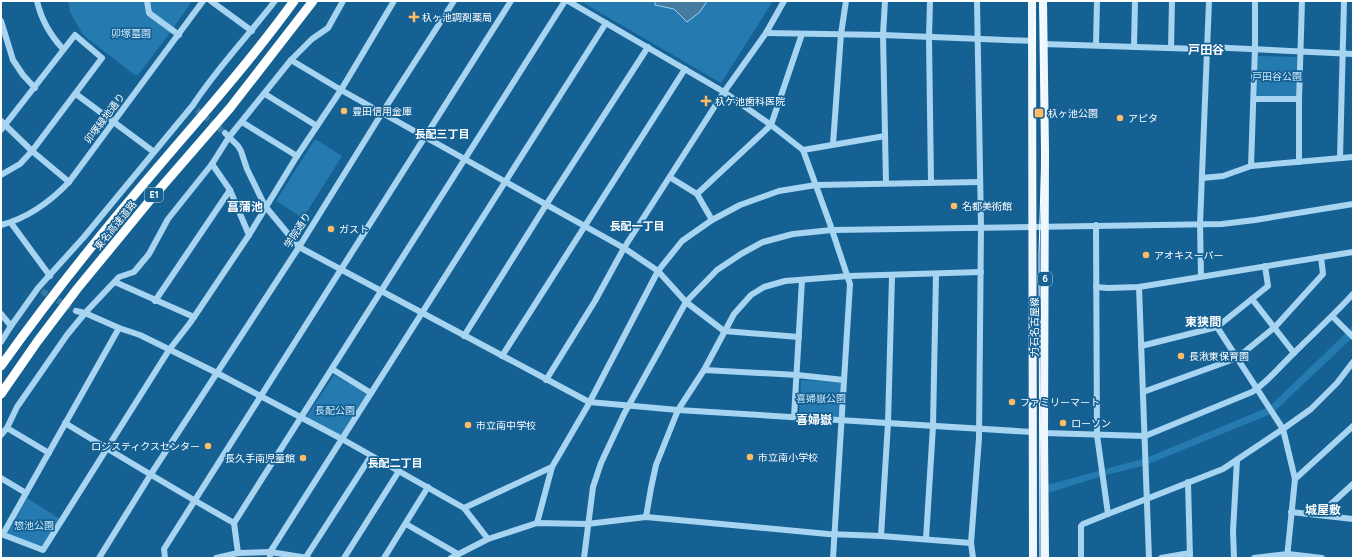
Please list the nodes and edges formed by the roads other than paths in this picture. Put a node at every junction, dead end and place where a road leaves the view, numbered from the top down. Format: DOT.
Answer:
graph roads {
  1 [pos="37,1"];
  2 [pos="147,1"];
  3 [pos="203,1"];
  4 [pos="211,1"];
  5 [pos="275,1"];
  6 [pos="294,1"];
  7 [pos="313,1"];
  8 [pos="343,1"];
  9 [pos="394,1"];
  10 [pos="454,1"];
  11 [pos="511,1"];
  12 [pos="566,1"];
  13 [pos="784,1"];
  14 [pos="846,1"];
  15 [pos="885,1"];
  16 [pos="930,1"];
  17 [pos="977,1"];
  18 [pos="1032,1"];
  19 [pos="1043,1"];
  20 [pos="1096,1"];
  21 [pos="1135,1"];
  22 [pos="1172,1"];
  23 [pos="1209,1"];
  24 [pos="1254,1"];
  25 [pos="1302,1"];
  26 [pos="1344,1"];
  27 [pos="1,21"];
  28 [pos="606,23"];
  29 [pos="252,30"];
  30 [pos="766,32"];
  31 [pos="802,34"];
  32 [pos="841,34"];
  33 [pos="179,35"];
  34 [pos="883,35"];
  35 [pos="929,38"];
  36 [pos="977,39"];
  37 [pos="1032,41"];
  38 [pos="1043,44"];
  39 [pos="1096,45"];
  40 [pos="648,47"];
  41 [pos="1134,47"];
  42 [pos="1207,47"];
  43 [pos="1171,48"];
  44 [pos="63,49"];
  45 [pos="1255,49"];
  46 [pos="1301,51"];
  47 [pos="1342,53"];
  48 [pos="1353,54"];
  49 [pos="291,60"];
  50 [pos="685,69"];
  51 [pos="34,88"];
  52 [pos="341,90"];
  53 [pos="724,92"];
  54 [pos="76,94"];
  55 [pos="265,94"];
  56 [pos="1254,99"];
  57 [pos="1299,99"];
  58 [pos="382,113"];
  59 [pos="113,121"];
  60 [pos="242,122"];
  61 [pos="3,125"];
  62 [pos="771,125"];
  63 [pos="317,126"];
  64 [pos="227,135"];
  65 [pos="884,136"];
  66 [pos="425,138"];
  67 [pos="833,144"];
  68 [pos="803,150"];
  69 [pos="32,152"];
  70 [pos="154,152"];
  71 [pos="297,156"];
  72 [pos="1353,157"];
  73 [pos="1340,158"];
  74 [pos="465,160"];
  75 [pos="1299,162"];
  76 [pos="212,164"];
  77 [pos="1251,166"];
  78 [pos="1,175"];
  79 [pos="670,178"];
  80 [pos="1202,178"];
  81 [pos="69,182"];
  82 [pos="505,182"];
  83 [pos="931,182"];
  84 [pos="980,182"];
  85 [pos="886,183"];
  86 [pos="816,185"];
  87 [pos="230,190"];
  88 [pos="697,194"];
  89 [pos="1353,204"];
  90 [pos="546,205"];
  91 [pos="265,206"];
  92 [pos="712,220"];
  93 [pos="11,223"];
  94 [pos="1200,224"];
  95 [pos="1,225"];
  96 [pos="1096,225"];
  97 [pos="585,226"];
  98 [pos="1045,226"];
  99 [pos="1032,227"];
  100 [pos="981,228"];
  101 [pos="832,230"];
  102 [pos="249,235"];
  103 [pos="299,247"];
  104 [pos="624,248"];
  105 [pos="1353,252"];
  106 [pos="1321,257"];
  107 [pos="1265,266"];
  108 [pos="341,269"];
  109 [pos="658,271"];
  110 [pos="981,272"];
  111 [pos="936,275"];
  112 [pos="50,276"];
  113 [pos="849,276"];
  114 [pos="892,276"];
  115 [pos="1201,276"];
  116 [pos="802,280"];
  117 [pos="115,282"];
  118 [pos="1096,287"];
  119 [pos="1138,287"];
  120 [pos="382,291"];
  121 [pos="1353,294"];
  122 [pos="1252,299"];
  123 [pos="155,301"];
  124 [pos="686,302"];
  125 [pos="76,311"];
  126 [pos="423,312"];
  127 [pos="85,313"];
  128 [pos="1,314"];
  129 [pos="194,317"];
  130 [pos="1333,317"];
  131 [pos="11,326"];
  132 [pos="1216,327"];
  133 [pos="1275,327"];
  134 [pos="119,328"];
  135 [pos="724,331"];
  136 [pos="464,336"];
  137 [pos="799,337"];
  138 [pos="1353,337"];
  139 [pos="1,342"];
  140 [pos="1141,346"];
  141 [pos="169,350"];
  142 [pos="1294,352"];
  143 [pos="502,356"];
  144 [pos="1236,358"];
  145 [pos="1353,362"];
  146 [pos="1,366"];
  147 [pos="332,369"];
  148 [pos="704,370"];
  149 [pos="217,373"];
  150 [pos="797,374"];
  151 [pos="546,380"];
  152 [pos="844,380"];
  153 [pos="1257,389"];
  154 [pos="1143,392"];
  155 [pos="371,393"];
  156 [pos="1,394"];
  157 [pos="260,397"];
  158 [pos="589,402"];
  159 [pos="629,406"];
  160 [pos="678,410"];
  161 [pos="794,417"];
  162 [pos="300,418"];
  163 [pos="841,420"];
  164 [pos="65,423"];
  165 [pos="888,423"];
  166 [pos="933,426"];
  167 [pos="1353,426"];
  168 [pos="6,428"];
  169 [pos="979,428"];
  170 [pos="1283,429"];
  171 [pos="1032,432"];
  172 [pos="1044,434"];
  173 [pos="1,435"];
  174 [pos="1097,435"];
  175 [pos="1145,436"];
  176 [pos="342,440"];
  177 [pos="108,449"];
  178 [pos="49,453"];
  179 [pos="371,456"];
  180 [pos="1237,460"];
  181 [pos="552,467"];
  182 [pos="399,472"];
  183 [pos="151,474"];
  184 [pos="1,478"];
  185 [pos="1295,479"];
  186 [pos="1188,482"];
  187 [pos="1353,484"];
  188 [pos="428,487"];
  189 [pos="26,493"];
  190 [pos="1148,498"];
  191 [pos="194,501"];
  192 [pos="464,508"];
  193 [pos="1291,512"];
  194 [pos="1108,514"];
  195 [pos="1319,515"];
  196 [pos="646,517"];
  197 [pos="1353,520"];
  198 [pos="234,523"];
  199 [pos="537,523"];
  200 [pos="406,524"];
  201 [pos="587,524"];
  202 [pos="2,534"];
  203 [pos="835,535"];
  204 [pos="881,536"];
  205 [pos="488,539"];
  206 [pos="926,539"];
  207 [pos="971,543"];
  208 [pos="238,553"];
  209 [pos="458,554"];
  210 [pos="270,555"];
  211 [pos="1190,555"];
  212 [pos="1287,556"];
  213 [pos="99,558"];
  214 [pos="165,558"];
  215 [pos="216,558"];
  216 [pos="307,558"];
  217 [pos="344,558"];
  218 [pos="384,558"];
  219 [pos="451,558"];
  220 [pos="584,558"];
  221 [pos="833,558"];
  222 [pos="973,558"];
  223 [pos="1033,558"];
  224 [pos="1045,558"];
  225 [pos="1081,558"];
  226 [pos="1149,558"];
  227 [pos="1161,558"];
  228 [pos="1234,558"];
  229 [pos="1254,558"];
  230 [pos="1322,558"];
  1 -- 44 [label="street"];
  2 -- 33 [label="street"];
  3 -- 33 [label="street, 卯塚緑地通り"];
  4 -- 29 [label="street"];
  5 -- 29 [label="street"];
  6 -- 146 [label="highway, 東名高速道路 / E1"];
  7 -- 156 [label="highway, 東名高速道路 / E1"];
  8 -- 49 [label="street"];
  9 -- 52 [label="street"];
  10 -- 58 [label="street, 学院通り"];
  11 -- 66 [label="street"];
  12 -- 28 [label="street"];
  12 -- 74 [label="street"];
  13 -- 30 [label="street"];
  14 -- 32 [label="street"];
  15 -- 34 [label="street"];
  16 -- 35 [label="street"];
  17 -- 36 [label="street"];
  18 -- 37 [label="main road, 力石名古屋線 / 6"];
  19 -- 38 [label="main road, 力石名古屋線 / 6"];
  20 -- 39 [label="street"];
  21 -- 41 [label="street"];
  22 -- 43 [label="street"];
  23 -- 42 [label="street"];
  24 -- 45 [label="street"];
  25 -- 46 [label="street"];
  26 -- 47 [label="street"];
  27 -- 51 [label="street"];
  28 -- 40 [label="street"];
  28 -- 82 [label="street"];
  29 -- 70 [label="street"];
  30 -- 31 [label="street"];
  30 -- 53 [label="street"];
  31 -- 32 [label="street"];
  31 -- 62 [label="street"];
  32 -- 34 [label="street"];
  32 -- 67 [label="street"];
  33 -- 59 [label="street, 卯塚緑地通り"];
  34 -- 35 [label="street"];
  34 -- 65 [label="street"];
  35 -- 36 [label="street"];
  35 -- 83 [label="street"];
  36 -- 37 [label="street"];
  36 -- 84 [label="street"];
  37 -- 99 [label="main road, 力石名古屋線 / 6"];
  38 -- 39 [label="street"];
  38 -- 98 [label="main road, 力石名古屋線 / 6"];
  39 -- 41 [label="street"];
  40 -- 50 [label="street"];
  40 -- 90 [label="street"];
  41 -- 43 [label="street"];
  42 -- 43 [label="street"];
  42 -- 45 [label="street"];
  42 -- 80 [label="street"];
  44 -- 51 [label="street"];
  44 -- 54 [label="street"];
  45 -- 46 [label="street"];
  45 -- 56 [label="street"];
  46 -- 47 [label="street"];
  46 -- 57 [label="street"];
  47 -- 48 [label="street"];
  47 -- 73 [label="street"];
  49 -- 52 [label="street"];
  49 -- 55 [label="street"];
  50 -- 53 [label="street"];
  50 -- 97 [label="street"];
  51 -- 61 [label="street"];
  52 -- 58 [label="street"];
  52 -- 63 [label="street"];
  53 -- 62 [label="street"];
  53 -- 79 [label="street"];
  54 -- 59 [label="street"];
  54 -- 69 [label="street"];
  55 -- 60 [label="street"];
  55 -- 63 [label="street"];
  56 -- 57 [label="street"];
  56 -- 77 [label="street"];
  57 -- 75 [label="street"];
  58 -- 66 [label="street"];
  58 -- 103 [label="street, 学院通り"];
  59 -- 70 [label="street"];
  59 -- 81 [label="street, 卯塚緑地通り"];
  60 -- 64 [label="street"];
  60 -- 71 [label="street"];
  61 -- 69 [label="street"];
  62 -- 68 [label="street"];
  62 -- 88 [label="street"];
  63 -- 71 [label="street"];
  64 -- 76 [label="street"];
  64 -- 91 [label="street"];
  65 -- 67 [label="street"];
  65 -- 85 [label="street"];
  66 -- 74 [label="street"];
  66 -- 108 [label="street"];
  67 -- 68 [label="street"];
  68 -- 86 [label="street"];
  69 -- 78 [label="street"];
  69 -- 81 [label="street"];
  70 -- 112 [label="street"];
  71 -- 91 [label="street"];
  72 -- 73 [label="street"];
  73 -- 75 [label="street"];
  74 -- 82 [label="street"];
  74 -- 120 [label="street"];
  75 -- 77 [label="street"];
  76 -- 87 [label="street"];
  76 -- 117 [label="street"];
  77 -- 80 [label="street"];
  79 -- 88 [label="street"];
  79 -- 104 [label="street"];
  80 -- 94 [label="street"];
  81 -- 93 [label="street, 卯塚緑地通り"];
  82 -- 90 [label="street"];
  82 -- 126 [label="street"];
  83 -- 84 [label="street"];
  83 -- 85 [label="street"];
  84 -- 100 [label="street"];
  85 -- 86 [label="street"];
  86 -- 92 [label="street"];
  86 -- 101 [label="street"];
  87 -- 102 [label="street"];
  87 -- 123 [label="street"];
  88 -- 92 [label="street"];
  89 -- 94 [label="street"];
  90 -- 97 [label="street"];
  90 -- 136 [label="street"];
  91 -- 102 [label="street"];
  91 -- 103 [label="street"];
  92 -- 109 [label="street"];
  93 -- 95 [label="street, 卯塚緑地通り"];
  93 -- 112 [label="street"];
  94 -- 96 [label="street"];
  94 -- 115 [label="street"];
  96 -- 98 [label="street"];
  96 -- 118 [label="street"];
  97 -- 104 [label="street"];
  97 -- 143 [label="street"];
  98 -- 99 [label="street"];
  98 -- 172 [label="main road, 力石名古屋線 / 6"];
  99 -- 100 [label="street"];
  99 -- 171 [label="main road, 力石名古屋線 / 6"];
  100 -- 101 [label="street"];
  100 -- 110 [label="street"];
  101 -- 113 [label="street"];
  101 -- 124 [label="street"];
  102 -- 129 [label="street"];
  103 -- 108 [label="street"];
  103 -- 149 [label="street, 学院通り"];
  104 -- 109 [label="street"];
  104 -- 151 [label="street"];
  105 -- 106 [label="street"];
  106 -- 107 [label="street"];
  106 -- 133 [label="street"];
  107 -- 115 [label="street"];
  107 -- 122 [label="street"];
  108 -- 120 [label="street"];
  108 -- 157 [label="street"];
  109 -- 124 [label="street"];
  109 -- 158 [label="street"];
  110 -- 111 [label="street"];
  110 -- 169 [label="street"];
  111 -- 114 [label="street"];
  111 -- 166 [label="street"];
  112 -- 131 [label="street"];
  113 -- 114 [label="street"];
  113 -- 116 [label="street"];
  113 -- 152 [label="street"];
  114 -- 165 [label="street"];
  115 -- 119 [label="street"];
  116 -- 135 [label="street"];
  116 -- 137 [label="street"];
  117 -- 123 [label="street"];
  117 -- 127 [label="street"];
  118 -- 119 [label="street"];
  118 -- 174 [label="street"];
  119 -- 140 [label="street"];
  120 -- 126 [label="street"];
  120 -- 147 [label="street"];
  121 -- 130 [label="street"];
  122 -- 132 [label="street"];
  122 -- 133 [label="street"];
  123 -- 129 [label="street"];
  124 -- 135 [label="street"];
  124 -- 159 [label="street"];
  125 -- 127 [label="street"];
  126 -- 136 [label="street"];
  126 -- 155 [label="street"];
  127 -- 134 [label="street"];
  127 -- 168 [label="street"];
  128 -- 131 [label="street"];
  129 -- 141 [label="street"];
  130 -- 138 [label="street"];
  130 -- 142 [label="street"];
  131 -- 139 [label="street"];
  132 -- 140 [label="street"];
  132 -- 144 [label="street"];
  133 -- 142 [label="street"];
  133 -- 144 [label="street"];
  134 -- 141 [label="street"];
  134 -- 164 [label="street"];
  135 -- 137 [label="street"];
  135 -- 148 [label="street"];
  136 -- 143 [label="street"];
  137 -- 150 [label="street"];
  140 -- 154 [label="street"];
  141 -- 149 [label="street"];
  141 -- 177 [label="street"];
  142 -- 153 [label="street"];
  143 -- 151 [label="street"];
  144 -- 153 [label="street"];
  144 -- 154 [label="street"];
  145 -- 170 [label="street"];
  147 -- 155 [label="street"];
  147 -- 162 [label="street"];
  148 -- 150 [label="street"];
  148 -- 160 [label="street"];
  149 -- 157 [label="street"];
  149 -- 183 [label="street, 学院通り"];
  150 -- 152 [label="street"];
  150 -- 161 [label="street"];
  151 -- 158 [label="street"];
  152 -- 163 [label="street"];
  153 -- 170 [label="street"];
  153 -- 175 [label="street"];
  154 -- 175 [label="street"];
  155 -- 176 [label="street"];
  157 -- 162 [label="street"];
  157 -- 191 [label="street"];
  158 -- 159 [label="street"];
  158 -- 181 [label="street"];
  159 -- 160 [label="street"];
  159 -- 201 [label="street"];
  160 -- 161 [label="street"];
  160 -- 196 [label="street"];
  161 -- 163 [label="street"];
  162 -- 176 [label="street"];
  162 -- 198 [label="street"];
  163 -- 165 [label="street"];
  163 -- 203 [label="street"];
  164 -- 177 [label="street"];
  164 -- 178 [label="street"];
  165 -- 166 [label="street"];
  165 -- 204 [label="street"];
  166 -- 169 [label="street"];
  166 -- 206 [label="street"];
  167 -- 185 [label="street"];
  168 -- 173 [label="street"];
  168 -- 178 [label="street"];
  169 -- 171 [label="street"];
  169 -- 207 [label="street"];
  170 -- 180 [label="street"];
  170 -- 185 [label="street"];
  171 -- 223 [label="main road, 力石名古屋線 / 6"];
  172 -- 174 [label="street"];
  172 -- 224 [label="main road, 力石名古屋線 / 6"];
  174 -- 175 [label="street"];
  174 -- 194 [label="street"];
  175 -- 190 [label="street"];
  176 -- 179 [label="street"];
  176 -- 210 [label="street"];
  177 -- 183 [label="street"];
  177 -- 202 [label="street"];
  178 -- 189 [label="street"];
  179 -- 182 [label="street"];
  179 -- 216 [label="street"];
  180 -- 186 [label="street"];
  180 -- 228 [label="street"];
  181 -- 192 [label="street"];
  181 -- 199 [label="street"];
  182 -- 188 [label="street"];
  182 -- 217 [label="street"];
  183 -- 191 [label="street"];
  183 -- 213 [label="street, 学院通り"];
  184 -- 189 [label="street"];
  185 -- 193 [label="street"];
  186 -- 190 [label="street"];
  186 -- 211 [label="street"];
  187 -- 195 [label="street"];
  188 -- 192 [label="street"];
  188 -- 200 [label="street"];
  189 -- 202 [label="street"];
  190 -- 194 [label="street"];
  190 -- 226 [label="street"];
  191 -- 198 [label="street"];
  191 -- 214 [label="street"];
  192 -- 205 [label="street"];
  193 -- 195 [label="street"];
  193 -- 212 [label="street"];
  194 -- 225 [label="street"];
  195 -- 197 [label="street"];
  196 -- 201 [label="street"];
  196 -- 203 [label="street"];
  198 -- 208 [label="street"];
  199 -- 201 [label="street"];
  199 -- 205 [label="street"];
  200 -- 209 [label="street"];
  200 -- 218 [label="street"];
  201 -- 220 [label="street"];
  203 -- 204 [label="street"];
  203 -- 221 [label="street"];
  204 -- 206 [label="street"];
  205 -- 209 [label="street"];
  206 -- 207 [label="street"];
  207 -- 222 [label="street"];
  208 -- 210 [label="street"];
  208 -- 215 [label="street"];
  209 -- 219 [label="street"];
  210 -- 216 [label="street"];
  211 -- 227 [label="street"];
  212 -- 229 [label="street"];
  212 -- 230 [label="street"];
}
